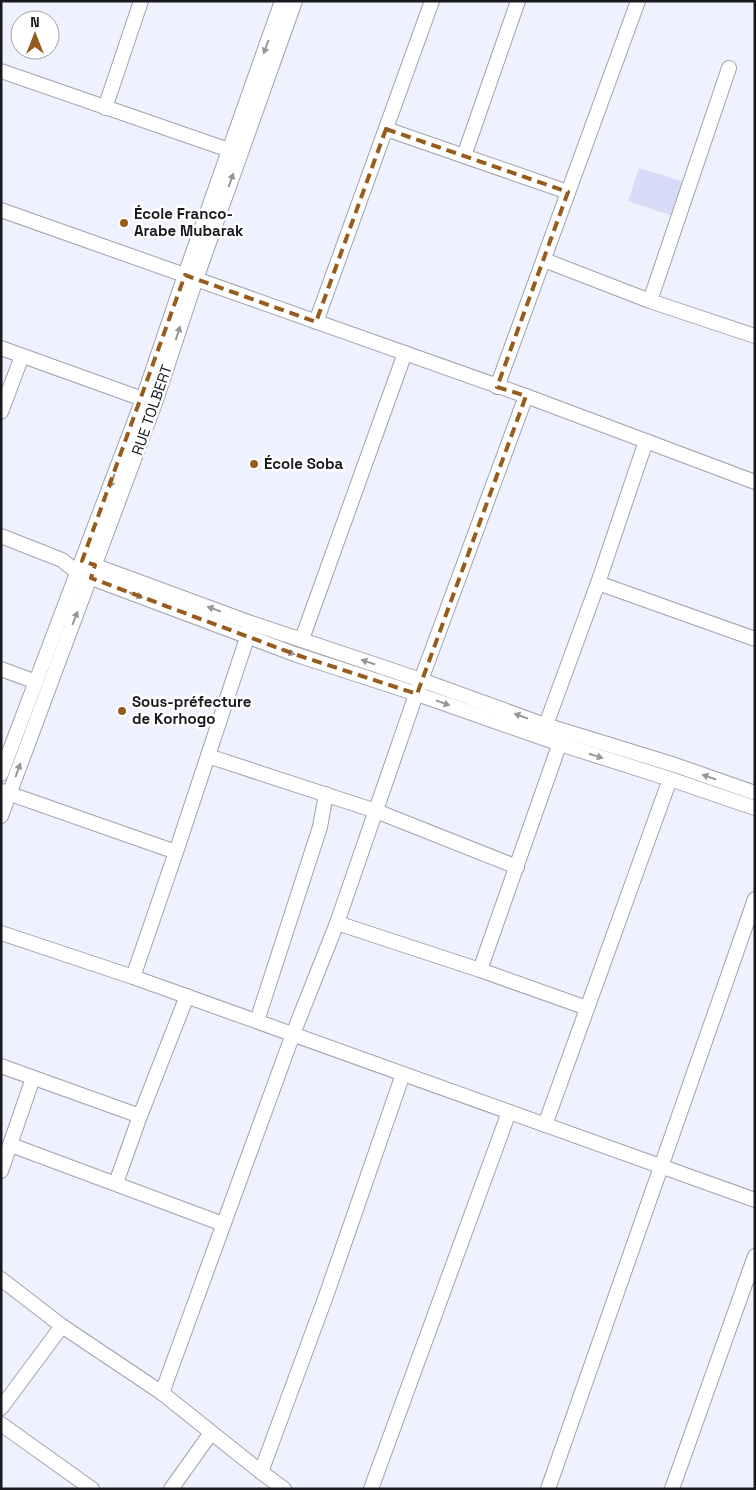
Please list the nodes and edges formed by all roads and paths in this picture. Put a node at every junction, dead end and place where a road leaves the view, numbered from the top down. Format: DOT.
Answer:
graph roads {
  1 [pos="141,1"];
  2 [pos="282,1"];
  3 [pos="295,1"];
  4 [pos="432,1"];
  5 [pos="518,1"];
  6 [pos="638,1"];
  7 [pos="729,68"];
  8 [pos="1,71"];
  9 [pos="105,108"];
  10 [pos="386,129"];
  11 [pos="229,150"];
  12 [pos="464,156"];
  13 [pos="568,192"];
  14 [pos="1,210"];
  15 [pos="544,260"];
  16 [pos="190,277"];
  17 [pos="650,301"];
  18 [pos="316,322"];
  19 [pos="755,336"];
  20 [pos="1,348"];
  21 [pos="405,353"];
  22 [pos="22,356"];
  23 [pos="497,387"];
  24 [pos="526,396"];
  25 [pos="149,401"];
  26 [pos="1,412"];
  27 [pos="646,441"];
  28 [pos="755,482"];
  29 [pos="1,536"];
  30 [pos="86,569"];
  31 [pos="598,583"];
  32 [pos="251,623"];
  33 [pos="247,637"];
  34 [pos="302,639"];
  35 [pos="755,639"];
  36 [pos="1,669"];
  37 [pos="421,680"];
  38 [pos="36,682"];
  39 [pos="417,694"];
  40 [pos="543,732"];
  41 [pos="562,738"];
  42 [pos="208,756"];
  43 [pos="1,774"];
  44 [pos="670,779"];
  45 [pos="5,793"];
  46 [pos="755,793"];
  47 [pos="326,794"];
  48 [pos="755,808"];
  49 [pos="376,811"];
  50 [pos="1,816"];
  51 [pos="176,852"];
  52 [pos="517,867"];
  53 [pos="755,899"];
  54 [pos="337,923"];
  55 [pos="1,933"];
  56 [pos="480,970"];
  57 [pos="133,977"];
  58 [pos="186,996"];
  59 [pos="587,1008"];
  60 [pos="256,1021"];
  61 [pos="293,1034"];
  62 [pos="1,1066"];
  63 [pos="403,1074"];
  64 [pos="33,1078"];
  65 [pos="509,1112"];
  66 [pos="140,1116"];
  67 [pos="545,1125"];
  68 [pos="11,1145"];
  69 [pos="660,1166"];
  70 [pos="1,1171"];
  71 [pos="116,1183"];
  72 [pos="755,1200"];
  73 [pos="223,1224"];
  74 [pos="755,1256"];
  75 [pos="1,1279"];
  76 [pos="62,1326"];
  77 [pos="162,1392"];
  78 [pos="1,1408"];
  79 [pos="1,1424"];
  80 [pos="212,1432"];
  81 [pos="261,1472"];
  82 [pos="92,1489"];
  83 [pos="171,1489"];
  84 [pos="284,1489"];
  85 [pos="371,1489"];
  86 [pos="548,1489"];
  87 [pos="672,1489"];
  1 -- 9 [label="street"];
  2 -- 11 [label="street, RUE TOLBERT, one-way"];
  16 -- 3 [label="street, RUE TOLBERT, one-way"];
  4 -- 10 [label="street"];
  5 -- 12 [label="street"];
  6 -- 13 [label="street"];
  7 -- 17 [label="street"];
  8 -- 9 [label="street"];
  9 -- 11 [label="street"];
  10 -- 12 [label="street"];
  10 -- 18 [label="street"];
  11 -- 16 [label="street, RUE TOLBERT"];
  12 -- 13 [label="street"];
  13 -- 15 [label="street"];
  14 -- 16 [label="street"];
  15 -- 17 [label="street"];
  15 -- 23 [label="street"];
  16 -- 18 [label="street"];
  16 -- 25 [label="street, RUE TOLBERT"];
  17 -- 19 [label="street"];
  18 -- 21 [label="street"];
  20 -- 22 [label="street"];
  21 -- 23 [label="street"];
  21 -- 34 [label="street"];
  22 -- 25 [label="street"];
  22 -- 26 [label="street"];
  23 -- 24 [label="street"];
  24 -- 27 [label="street"];
  24 -- 37 [label="street"];
  25 -- 30 [label="street, RUE TOLBERT"];
  27 -- 28 [label="street"];
  27 -- 31 [label="street"];
  29 -- 30 [label="street"];
  32 -- 30 [label="street, one-way"];
  30 -- 33 [label="street, one-way"];
  30 -- 38 [label="street, RUE TOLBERT"];
  45 -- 30 [label="street, RUE TOLBERT, one-way"];
  31 -- 35 [label="street"];
  31 -- 40 [label="street"];
  32 -- 33 [label="street"];
  32 -- 34 [label="street"];
  33 -- 39 [label="street, one-way"];
  33 -- 42 [label="street"];
  37 -- 34 [label="street, one-way"];
  36 -- 38 [label="street"];
  37 -- 39 [label="street"];
  40 -- 37 [label="street, one-way"];
  38 -- 43 [label="street, RUE TOLBERT"];
  39 -- 40 [label="street, one-way"];
  39 -- 49 [label="street"];
  40 -- 41 [label="street"];
  41 -- 44 [label="street, one-way"];
  46 -- 41 [label="street, one-way"];
  41 -- 52 [label="street"];
  42 -- 47 [label="street"];
  42 -- 51 [label="street"];
  44 -- 48 [label="street"];
  44 -- 59 [label="street"];
  45 -- 50 [label="street, RUE TOLBERT"];
  45 -- 51 [label="street"];
  47 -- 49 [label="street"];
  47 -- 60 [label="street"];
  49 -- 52 [label="street"];
  49 -- 54 [label="street"];
  51 -- 57 [label="street"];
  52 -- 56 [label="street"];
  53 -- 69 [label="street"];
  54 -- 56 [label="street"];
  54 -- 61 [label="street"];
  55 -- 57 [label="street"];
  56 -- 59 [label="street"];
  57 -- 58 [label="street"];
  58 -- 60 [label="street"];
  58 -- 66 [label="street"];
  59 -- 67 [label="street"];
  60 -- 61 [label="street"];
  61 -- 63 [label="street"];
  61 -- 73 [label="street"];
  62 -- 64 [label="street"];
  63 -- 65 [label="street"];
  63 -- 81 [label="street"];
  64 -- 66 [label="street"];
  64 -- 68 [label="street"];
  65 -- 67 [label="street"];
  65 -- 85 [label="street"];
  66 -- 71 [label="street"];
  67 -- 69 [label="street"];
  68 -- 70 [label="street"];
  68 -- 71 [label="street"];
  69 -- 72 [label="street"];
  69 -- 86 [label="street"];
  71 -- 73 [label="street"];
  73 -- 77 [label="street"];
  74 -- 87 [label="street"];
  75 -- 76 [label="street"];
  76 -- 77 [label="street"];
  76 -- 78 [label="street"];
  77 -- 80 [label="street"];
  79 -- 82 [label="street"];
  80 -- 81 [label="street"];
  80 -- 83 [label="street"];
  81 -- 84 [label="street"];
}
